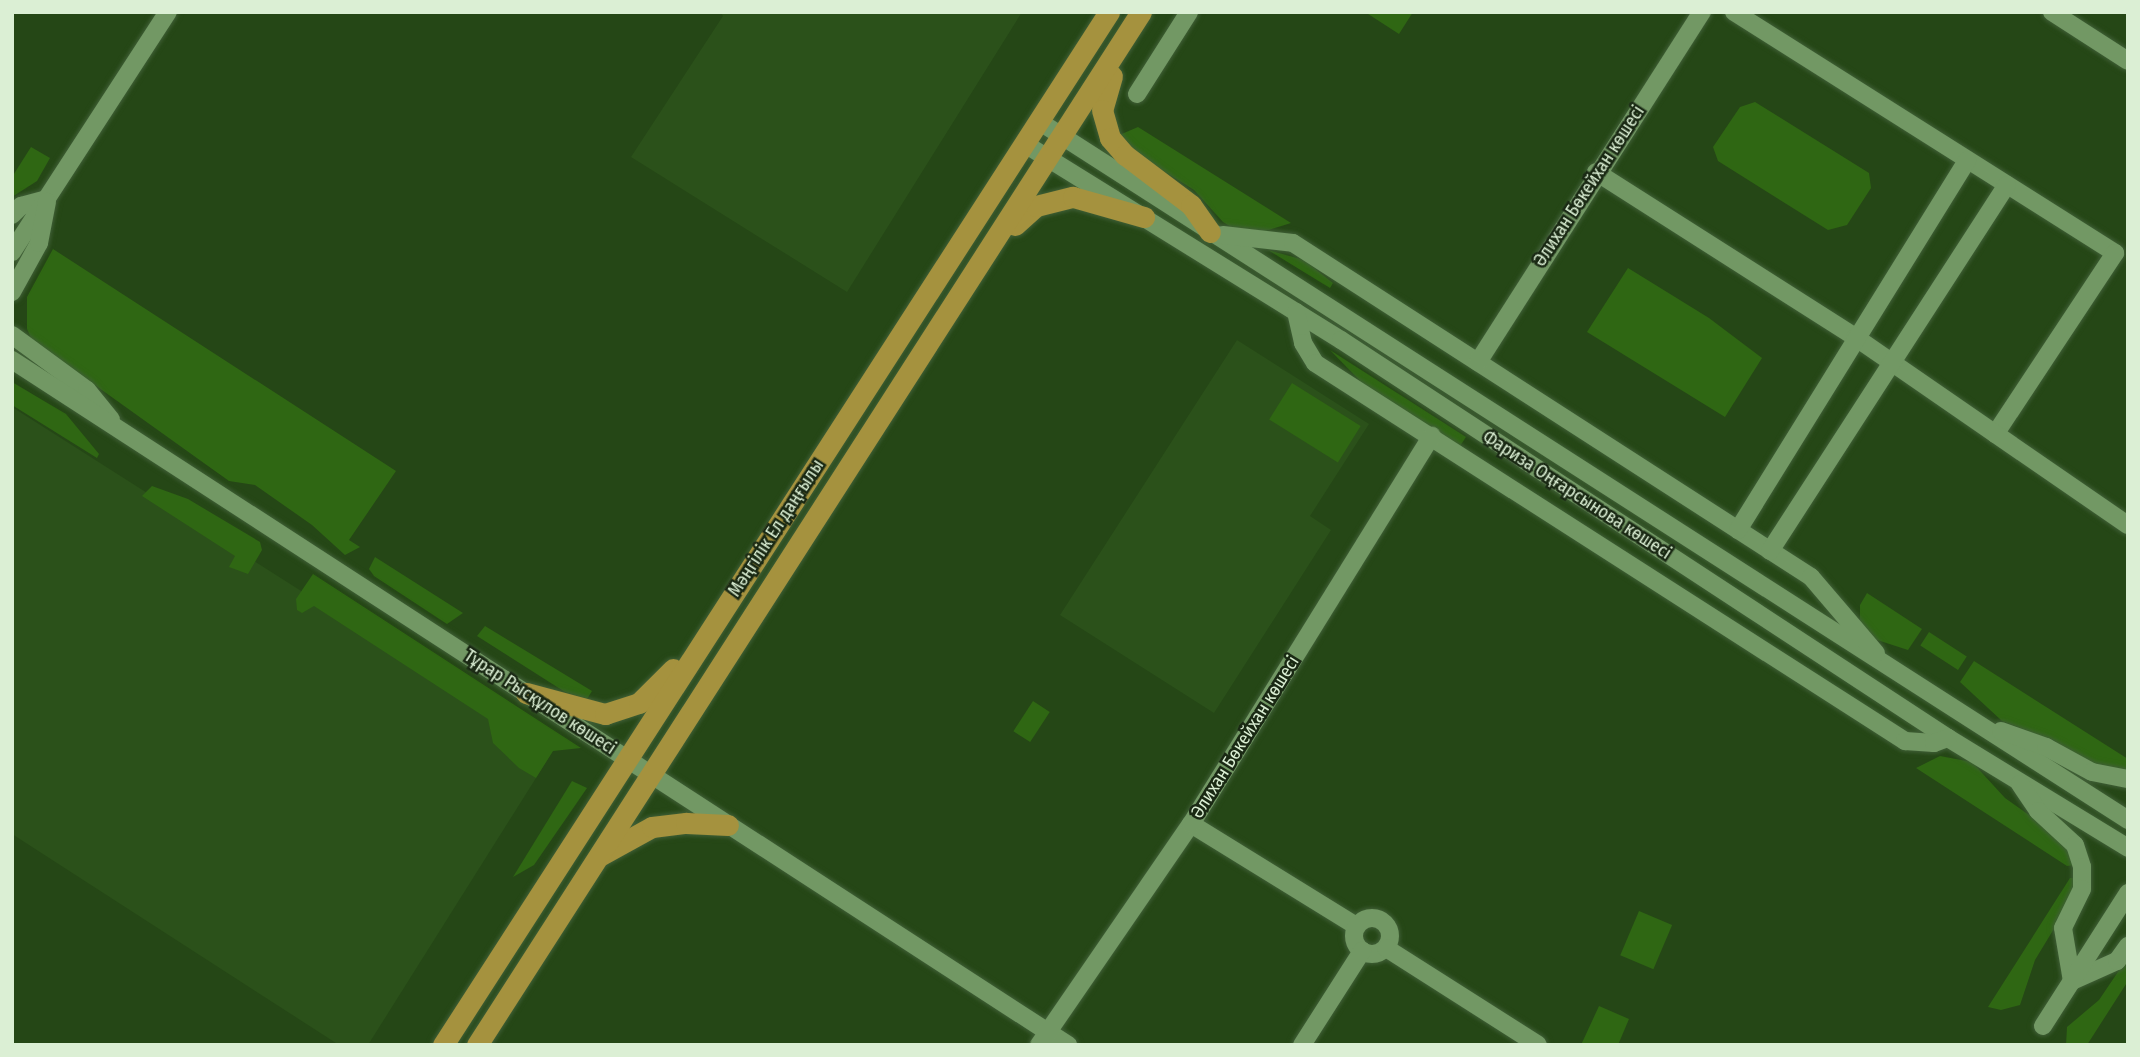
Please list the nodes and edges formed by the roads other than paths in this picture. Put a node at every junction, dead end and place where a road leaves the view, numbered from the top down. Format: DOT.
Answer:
graph roads {
  1 [pos="168,12"];
  2 [pos="1109,12"];
  3 [pos="1189,12"];
  4 [pos="1702,12"];
  5 [pos="1734,12"];
  6 [pos="2052,12"];
  7 [pos="1139,17"];
  8 [pos="2077,19"];
  9 [pos="2128,61"];
  10 [pos="1137,94"];
  11 [pos="1040,122"];
  12 [pos="1063,138"];
  13 [pos="1026,144"];
  14 [pos="1049,159"];
  15 [pos="1967,160"];
  16 [pos="1596,173"];
  17 [pos="2007,185"];
  18 [pos="47,199"];
  19 [pos="12,215"];
  20 [pos="1144,217"];
  21 [pos="1210,232"];
  22 [pos="12,252"];
  23 [pos="2121,257"];
  24 [pos="971,277"];
  25 [pos="12,292"];
  26 [pos="1296,312"];
  27 [pos="12,335"];
  28 [pos="1855,337"];
  29 [pos="12,360"];
  30 [pos="1478,362"];
  31 [pos="1893,363"];
  32 [pos="1395,375"];
  33 [pos="120,431"];
  34 [pos="1995,434"];
  35 [pos="1432,436"];
  36 [pos="1597,480"];
  37 [pos="2128,524"];
  38 [pos="1738,530"];
  39 [pos="1659,548"];
  40 [pos="1770,551"];
  41 [pos="741,582"];
  42 [pos="1884,664"];
  43 [pos="526,693"];
  44 [pos="1977,723"];
  45 [pos="1948,738"];
  46 [pos="628,758"];
  47 [pos="652,773"];
  48 [pos="2016,778"];
  49 [pos="2128,779"];
  50 [pos="2128,820"];
  51 [pos="1191,824"];
  52 [pos="727,825"];
  53 [pos="2128,848"];
  54 [pos="599,856"];
  55 [pos="2128,893"];
  56 [pos="1356,926"];
  57 [pos="2128,946"];
  58 [pos="1386,948"];
  59 [pos="1362,951"];
  60 [pos="2072,981"];
  61 [pos="2043,1026"];
  62 [pos="1043,1038"];
  63 [pos="443,1045"];
  64 [pos="477,1045"];
  65 [pos="1068,1045"];
  66 [pos="1302,1045"];
  67 [pos="1538,1045"];
  1 -- 18 [label="street"];
  2 -- 11 [label="main road, Мәңгілік Ел даңғылы"];
  3 -- 10 [label="street"];
  4 -- 16 [label="street, Әлихан Бөкейхан көшесі"];
  5 -- 15 [label="street"];
  6 -- 8 [label="street"];
  7 -- 12 [label="main road, Мәңгілік Ел даңғылы"];
  7 -- 21 [label="main road"];
  8 -- 9 [label="street"];
  11 -- 12 [label="street, Фариза Оңғарсынова көшесі"];
  11 -- 13 [label="main road, Мәңгілік Ел даңғылы"];
  12 -- 14 [label="main road, Мәңгілік Ел даңғылы"];
  12 -- 21 [label="street, Фариза Оңғарсынова көшесі"];
  13 -- 14 [label="street, Фариза Оңғарсынова көшесі"];
  13 -- 41 [label="main road, Мәңгілік Ел даңғылы"];
  14 -- 20 [label="street, Фариза Оңғарсынова көшесі"];
  14 -- 24 [label="main road, Мәңгілік Ел даңғылы"];
  15 -- 17 [label="street"];
  15 -- 28 [label="street"];
  16 -- 28 [label="street"];
  16 -- 30 [label="street, Әлихан Бөкейхан көшесі"];
  17 -- 23 [label="street"];
  17 -- 31 [label="street"];
  18 -- 19 [label="street"];
  18 -- 22 [label="street"];
  18 -- 25 [label="street"];
  20 -- 24 [label="main road"];
  20 -- 26 [label="street, Фариза Оңғарсынова көшесі"];
  21 -- 30 [label="street"];
  21 -- 36 [label="street, Фариза Оңғарсынова көшесі"];
  23 -- 34 [label="street"];
  24 -- 47 [label="main road, Мәңгілік Ел даңғылы"];
  26 -- 32 [label="street, Фариза Оңғарсынова көшесі"];
  26 -- 35 [label="street"];
  27 -- 33 [label="street"];
  28 -- 31 [label="street"];
  28 -- 38 [label="street"];
  29 -- 33 [label="street, Тұрар Рысқұлов көшесі"];
  30 -- 38 [label="street"];
  31 -- 34 [label="street"];
  31 -- 40 [label="street"];
  32 -- 36 [label="street"];
  32 -- 39 [label="street, Фариза Оңғарсынова көшесі"];
  33 -- 43 [label="street, Тұрар Рысқұлов көшесі"];
  34 -- 37 [label="street"];
  35 -- 45 [label="street"];
  35 -- 51 [label="street, Әлихан Бөкейхан көшесі"];
  36 -- 42 [label="street, Фариза Оңғарсынова көшесі"];
  38 -- 40 [label="street"];
  39 -- 42 [label="street"];
  39 -- 45 [label="street, Фариза Оңғарсынова көшесі"];
  40 -- 42 [label="street"];
  41 -- 43 [label="main road"];
  41 -- 46 [label="main road, Мәңгілік Ел даңғылы"];
  42 -- 44 [label="street, Фариза Оңғарсынова көшесі"];
  43 -- 46 [label="street, Тұрар Рысқұлов көшесі"];
  44 -- 49 [label="street"];
  44 -- 50 [label="street, Фариза Оңғарсынова көшесі"];
  45 -- 48 [label="street, Фариза Оңғарсынова көшесі"];
  46 -- 47 [label="street, Тұрар Рысқұлов көшесі"];
  46 -- 63 [label="main road, Мәңгілік Ел даңғылы"];
  47 -- 52 [label="street, Тұрар Рысқұлов көшесі"];
  47 -- 54 [label="main road, Мәңгілік Ел даңғылы"];
  48 -- 53 [label="street, Фариза Оңғарсынова көшесі"];
  48 -- 60 [label="street"];
  51 -- 56 [label="street"];
  51 -- 62 [label="street, Әлихан Бөкейхан көшесі"];
  52 -- 54 [label="main road"];
  52 -- 62 [label="street, Тұрар Рысқұлов көшесі"];
  54 -- 64 [label="main road, Мәңгілік Ел даңғылы"];
  55 -- 60 [label="street"];
  56 -- 58 [label="street"];
  56 -- 59 [label="street"];
  57 -- 60 [label="street"];
  58 -- 59 [label="street"];
  58 -- 67 [label="street"];
  59 -- 66 [label="street"];
  60 -- 61 [label="street"];
  62 -- 65 [label="street, Тұрар Рысқұлов көшесі"];
}
